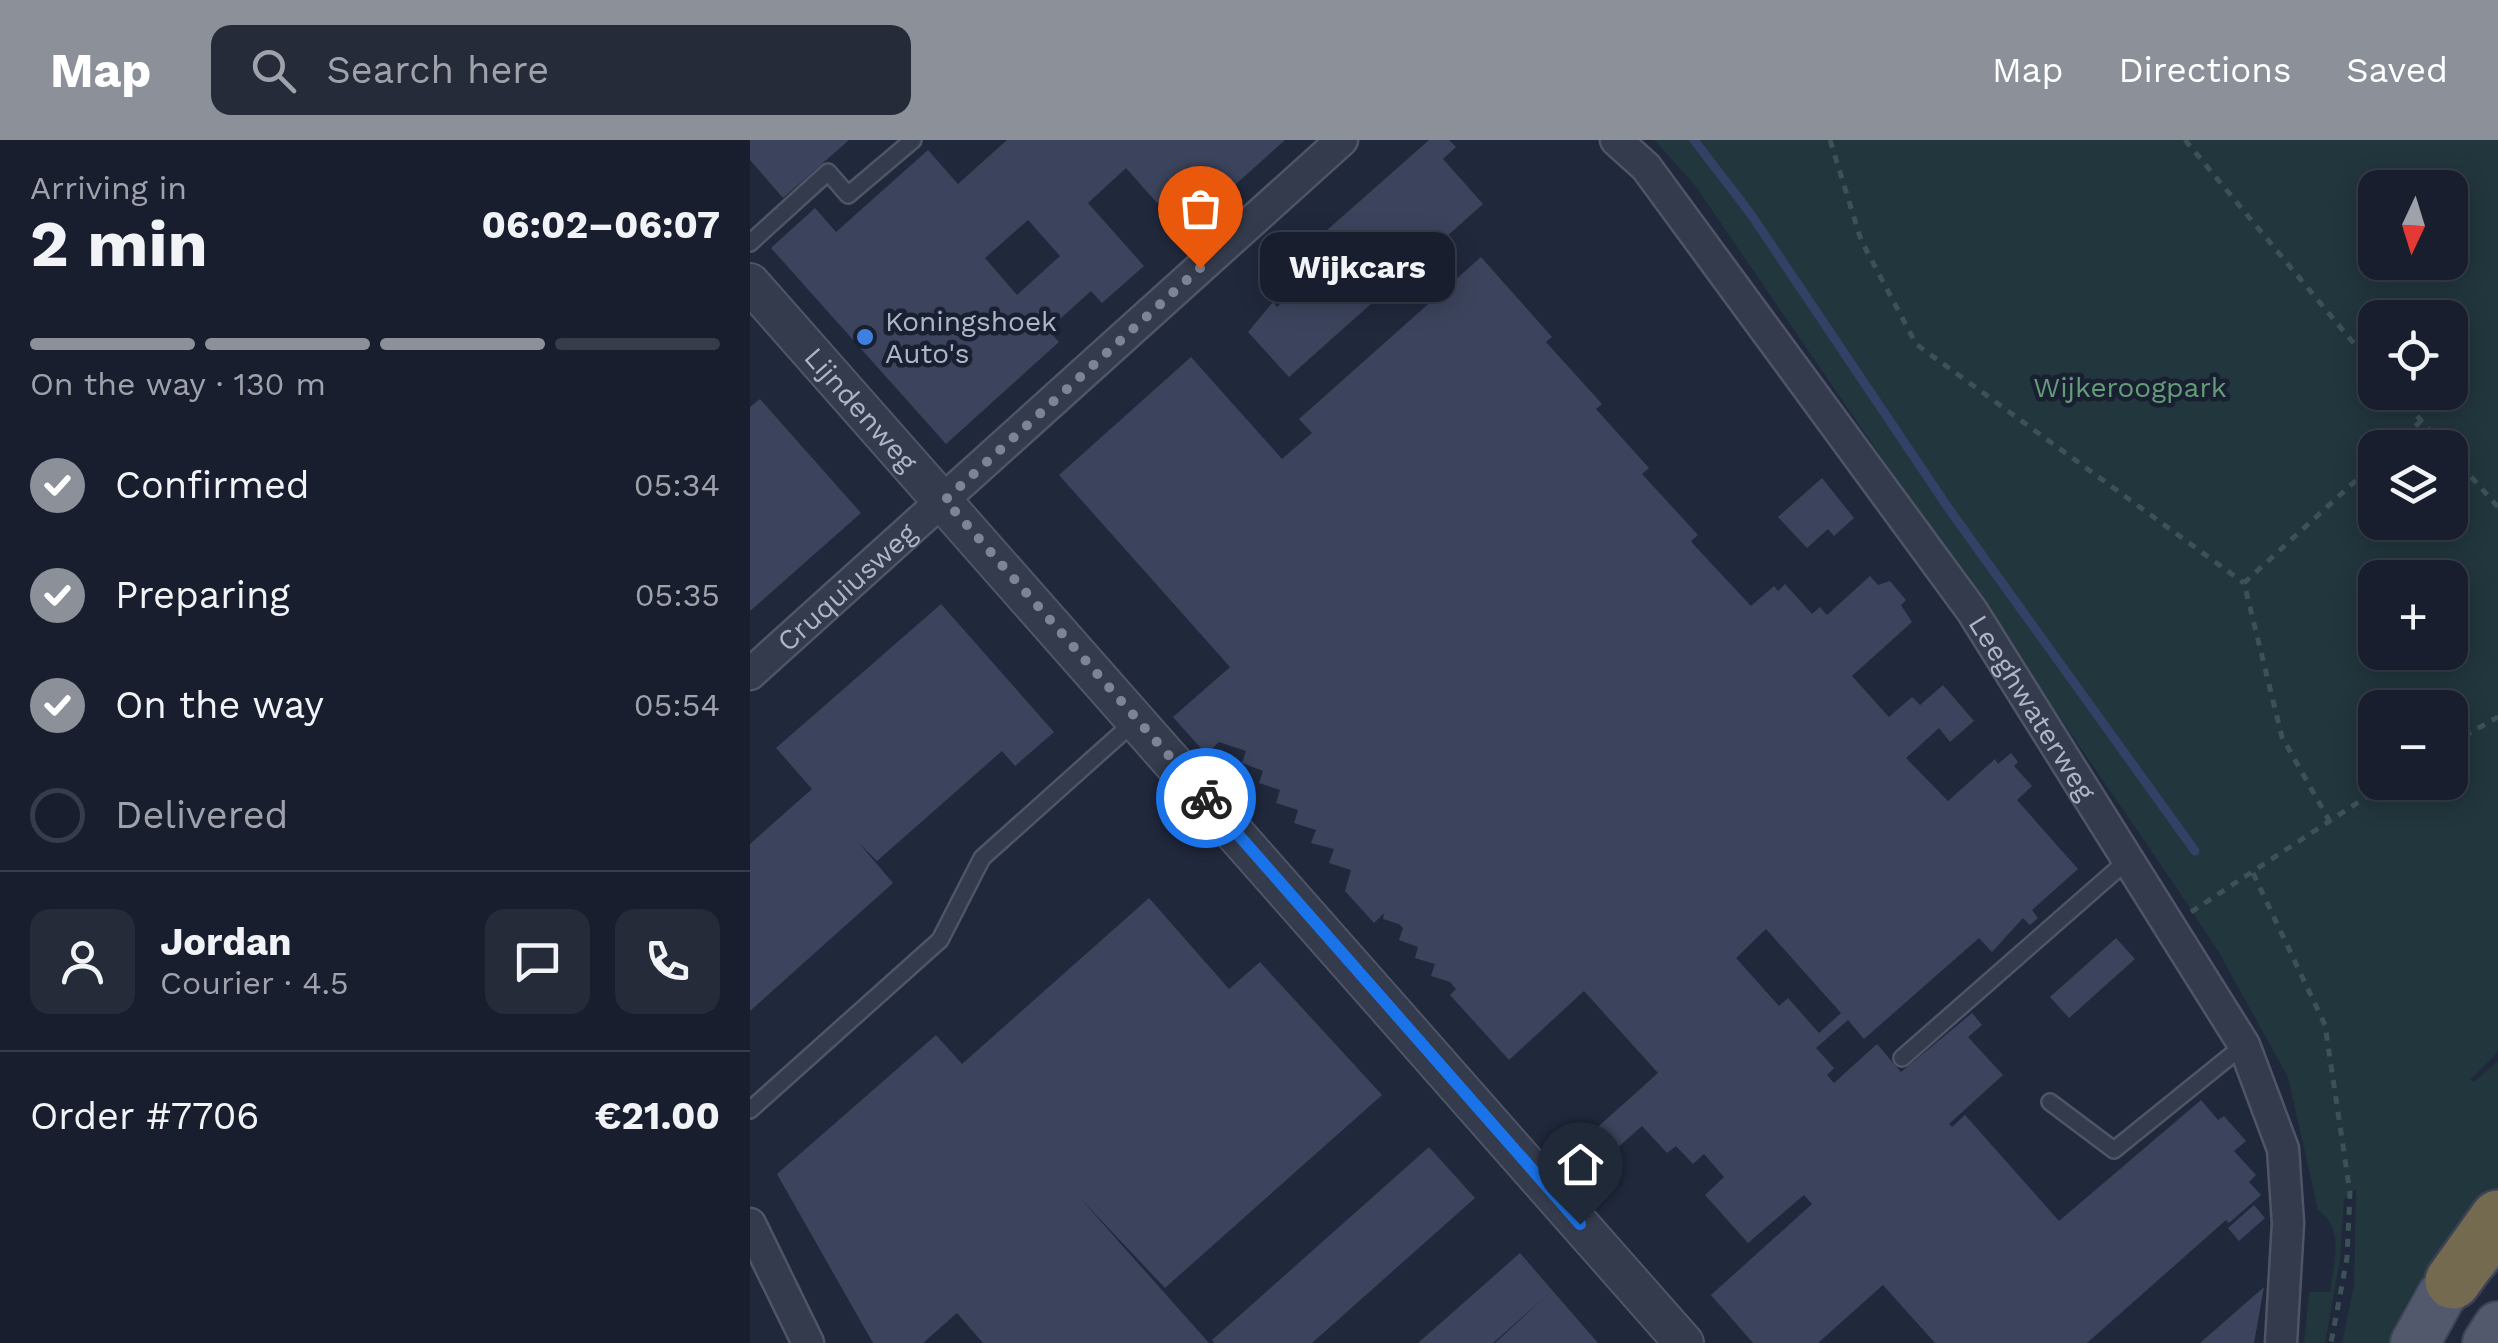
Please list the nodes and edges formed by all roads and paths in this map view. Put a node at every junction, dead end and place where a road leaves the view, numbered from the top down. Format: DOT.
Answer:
graph roads {
  1 [pos="913,140"];
  2 [pos="1342,140"];
  3 [pos="1616,140"];
  4 [pos="1830,140"];
  5 [pos="2185,140"];
  6 [pos="750,243"];
  7 [pos="750,283"];
  8 [pos="2358,349"];
  9 [pos="2412,410"];
  10 [pos="2421,421"];
  11 [pos="2411,430"];
  12 [pos="2429,430"];
  13 [pos="2468,473"];
  14 [pos="2358,479"];
  15 [pos="945,500"];
  16 [pos="2498,507"];
  17 [pos="2244,583"];
  18 [pos="750,674"];
  19 [pos="2498,716"];
  20 [pos="1137,719"];
  21 [pos="2468,734"];
  22 [pos="2363,800"];
  23 [pos="2330,822"];
  24 [pos="2129,859"];
  25 [pos="2254,873"];
  26 [pos="2170,925"];
  27 [pos="2244,1045"];
  28 [pos="1902,1058"];
  29 [pos="2050,1102"];
  30 [pos="750,1110"];
  31 [pos="2498,1218"];
  32 [pos="750,1224"];
  33 [pos="2498,1235"];
  34 [pos="2453,1281"];
  35 [pos="2498,1326"];
  36 [pos="808,1343"];
  37 [pos="1684,1343"];
  38 [pos="2282,1343"];
  39 [pos="2331,1343"];
  40 [pos="2415,1343"];
  41 [pos="2487,1343"];
  1 -- 6 [label="lane"];
  2 -- 15 [label="street, Cruquiusweg"];
  3 -- 24 [label="street, Leeghwaterweg"];
  4 -- 17 [label="path"];
  5 -- 8 [label="path"];
  7 -- 15 [label="street, Lijndenweg"];
  9 -- 10 [label="path"];
  10 -- 11 [label="path"];
  10 -- 12 [label="path"];
  13 -- 16 [label="path"];
  14 -- 17 [label="path"];
  15 -- 18 [label="street, Cruquiusweg"];
  15 -- 20 [label="street, Lijndenweg"];
  17 -- 23 [label="path"];
  19 -- 21 [label="path"];
  20 -- 30 [label="lane"];
  20 -- 37 [label="street, Lijndenweg"];
  22 -- 23 [label="path"];
  23 -- 25 [label="path"];
  24 -- 26 [label="street, Leeghwaterweg"];
  24 -- 28 [label="lane"];
  25 -- 26 [label="path"];
  25 -- 39 [label="path"];
  26 -- 27 [label="street, Leeghwaterweg"];
  27 -- 29 [label="lane"];
  27 -- 38 [label="street, Leeghwaterweg"];
  31 -- 34 [label="highway"];
  32 -- 36 [label="street"];
  33 -- 34 [label="main road"];
  34 -- 40 [label="main road"];
  35 -- 41 [label="main road"];
}
